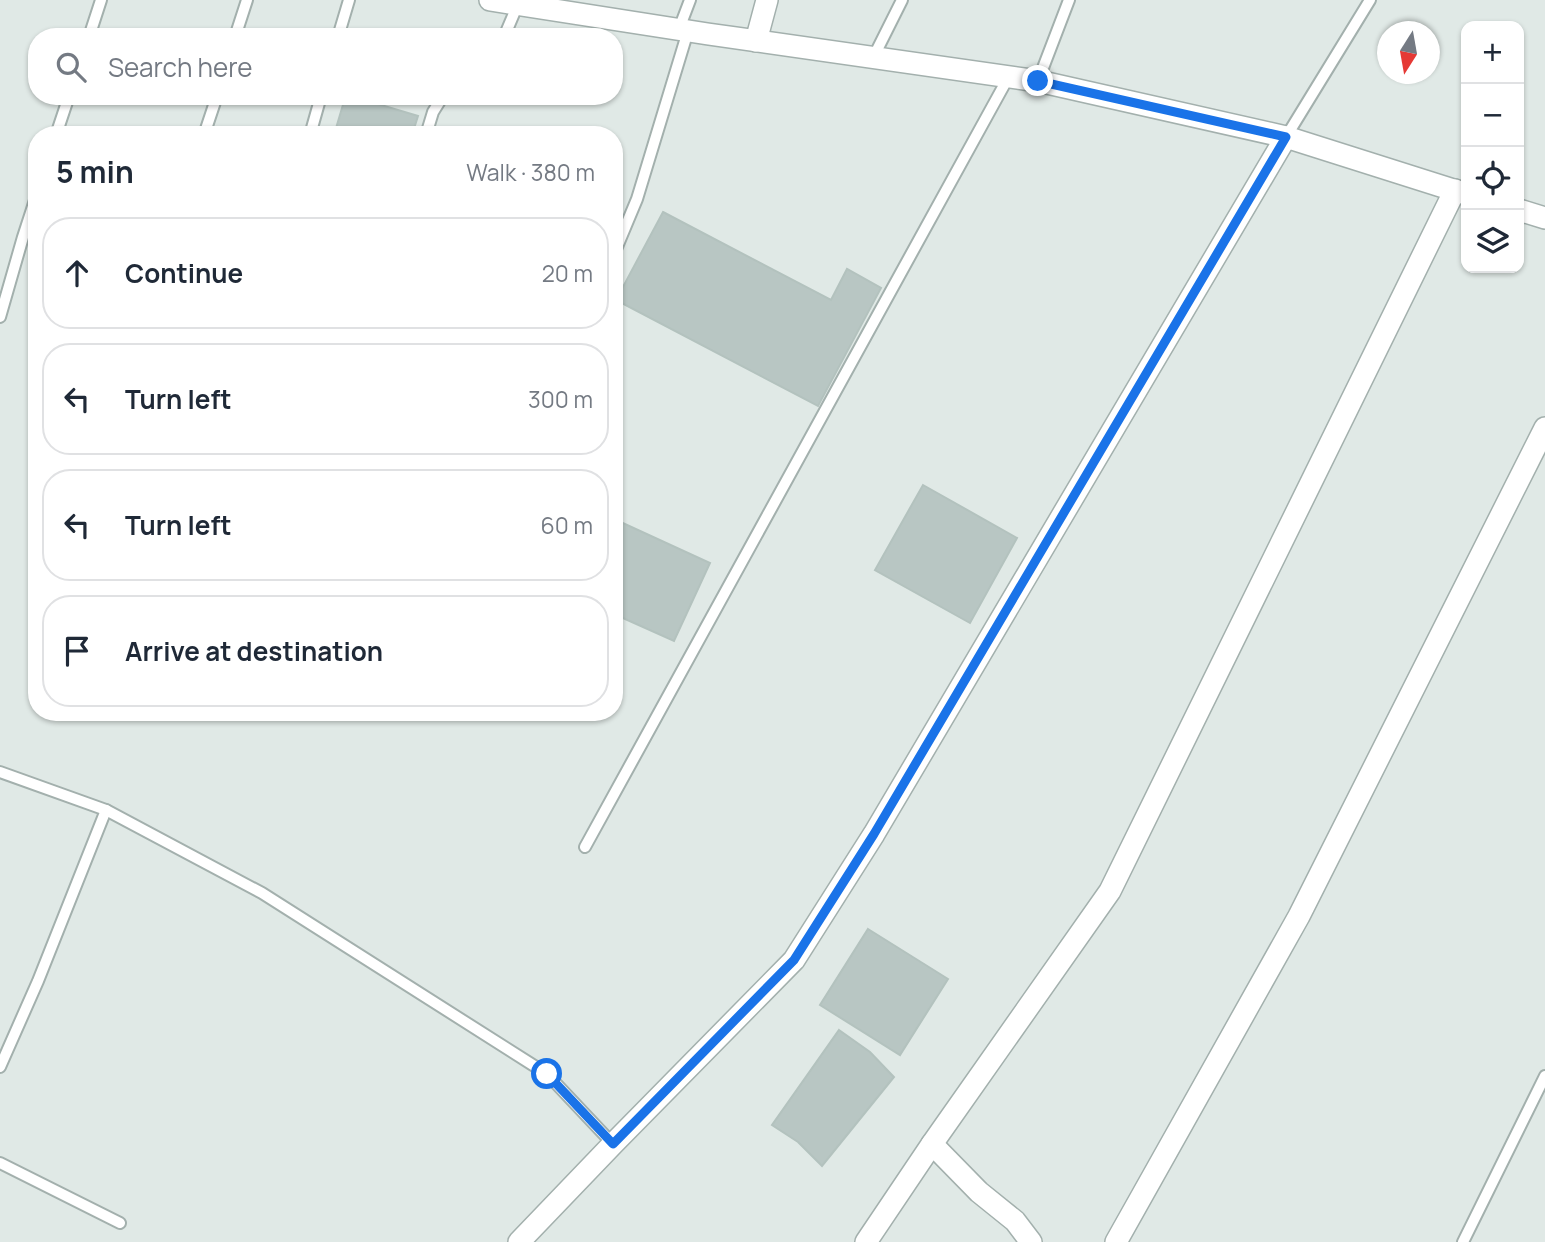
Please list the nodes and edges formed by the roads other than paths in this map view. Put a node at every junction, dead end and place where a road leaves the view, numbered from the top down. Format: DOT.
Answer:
graph roads {
  1 [pos="101,0"];
  2 [pos="247,0"];
  3 [pos="349,0"];
  4 [pos="490,0"];
  5 [pos="690,0"];
  6 [pos="767,0"];
  7 [pos="902,0"];
  8 [pos="1069,0"];
  9 [pos="1370,0"];
  10 [pos="518,4"];
  11 [pos="92,28"];
  12 [pos="238,28"];
  13 [pos="341,28"];
  14 [pos="509,28"];
  15 [pos="683,30"];
  16 [pos="756,41"];
  17 [pos="873,58"];
  18 [pos="1008,78"];
  19 [pos="1038,81"];
  20 [pos="66,105"];
  21 [pos="214,105"];
  22 [pos="318,105"];
  23 [pos="438,105"];
  24 [pos="59,126"];
  25 [pos="207,126"];
  26 [pos="313,126"];
  27 [pos="429,126"];
  28 [pos="1286,137"];
  29 [pos="1461,192"];
  30 [pos="1524,212"];
  31 [pos="1545,218"];
  32 [pos="28,222"];
  33 [pos="623,231"];
  34 [pos="0,317"];
  35 [pos="1545,428"];
  36 [pos="0,772"];
  37 [pos="106,810"];
  38 [pos="585,847"];
  39 [pos="0,1067"];
  40 [pos="1545,1076"];
  41 [pos="613,1144"];
  42 [pos="932,1144"];
  43 [pos="0,1163"];
  44 [pos="120,1223"];
  45 [pos="519,1242"];
  46 [pos="866,1242"];
  47 [pos="1031,1242"];
  48 [pos="1116,1242"];
  49 [pos="1463,1242"];
  1 -- 11 [label="lane"];
  2 -- 12 [label="lane"];
  3 -- 13 [label="lane"];
  4 -- 10 [label="street"];
  5 -- 15 [label="lane"];
  6 -- 16 [label="street"];
  7 -- 17 [label="lane"];
  8 -- 19 [label="lane"];
  9 -- 28 [label="lane"];
  10 -- 14 [label="lane"];
  10 -- 15 [label="street"];
  15 -- 16 [label="street"];
  15 -- 33 [label="lane"];
  16 -- 17 [label="street"];
  17 -- 18 [label="street"];
  18 -- 19 [label="street"];
  18 -- 38 [label="lane"];
  19 -- 28 [label="street"];
  20 -- 24 [label="lane"];
  21 -- 25 [label="lane"];
  22 -- 26 [label="lane"];
  23 -- 27 [label="lane"];
  28 -- 29 [label="street"];
  28 -- 41 [label="street"];
  29 -- 42 [label="street"];
  30 -- 31 [label="street"];
  32 -- 34 [label="lane"];
  35 -- 48 [label="street"];
  36 -- 37 [label="lane"];
  37 -- 39 [label="lane"];
  37 -- 41 [label="lane"];
  40 -- 49 [label="lane"];
  41 -- 45 [label="street"];
  42 -- 46 [label="street"];
  42 -- 47 [label="street"];
  43 -- 44 [label="lane"];
}
